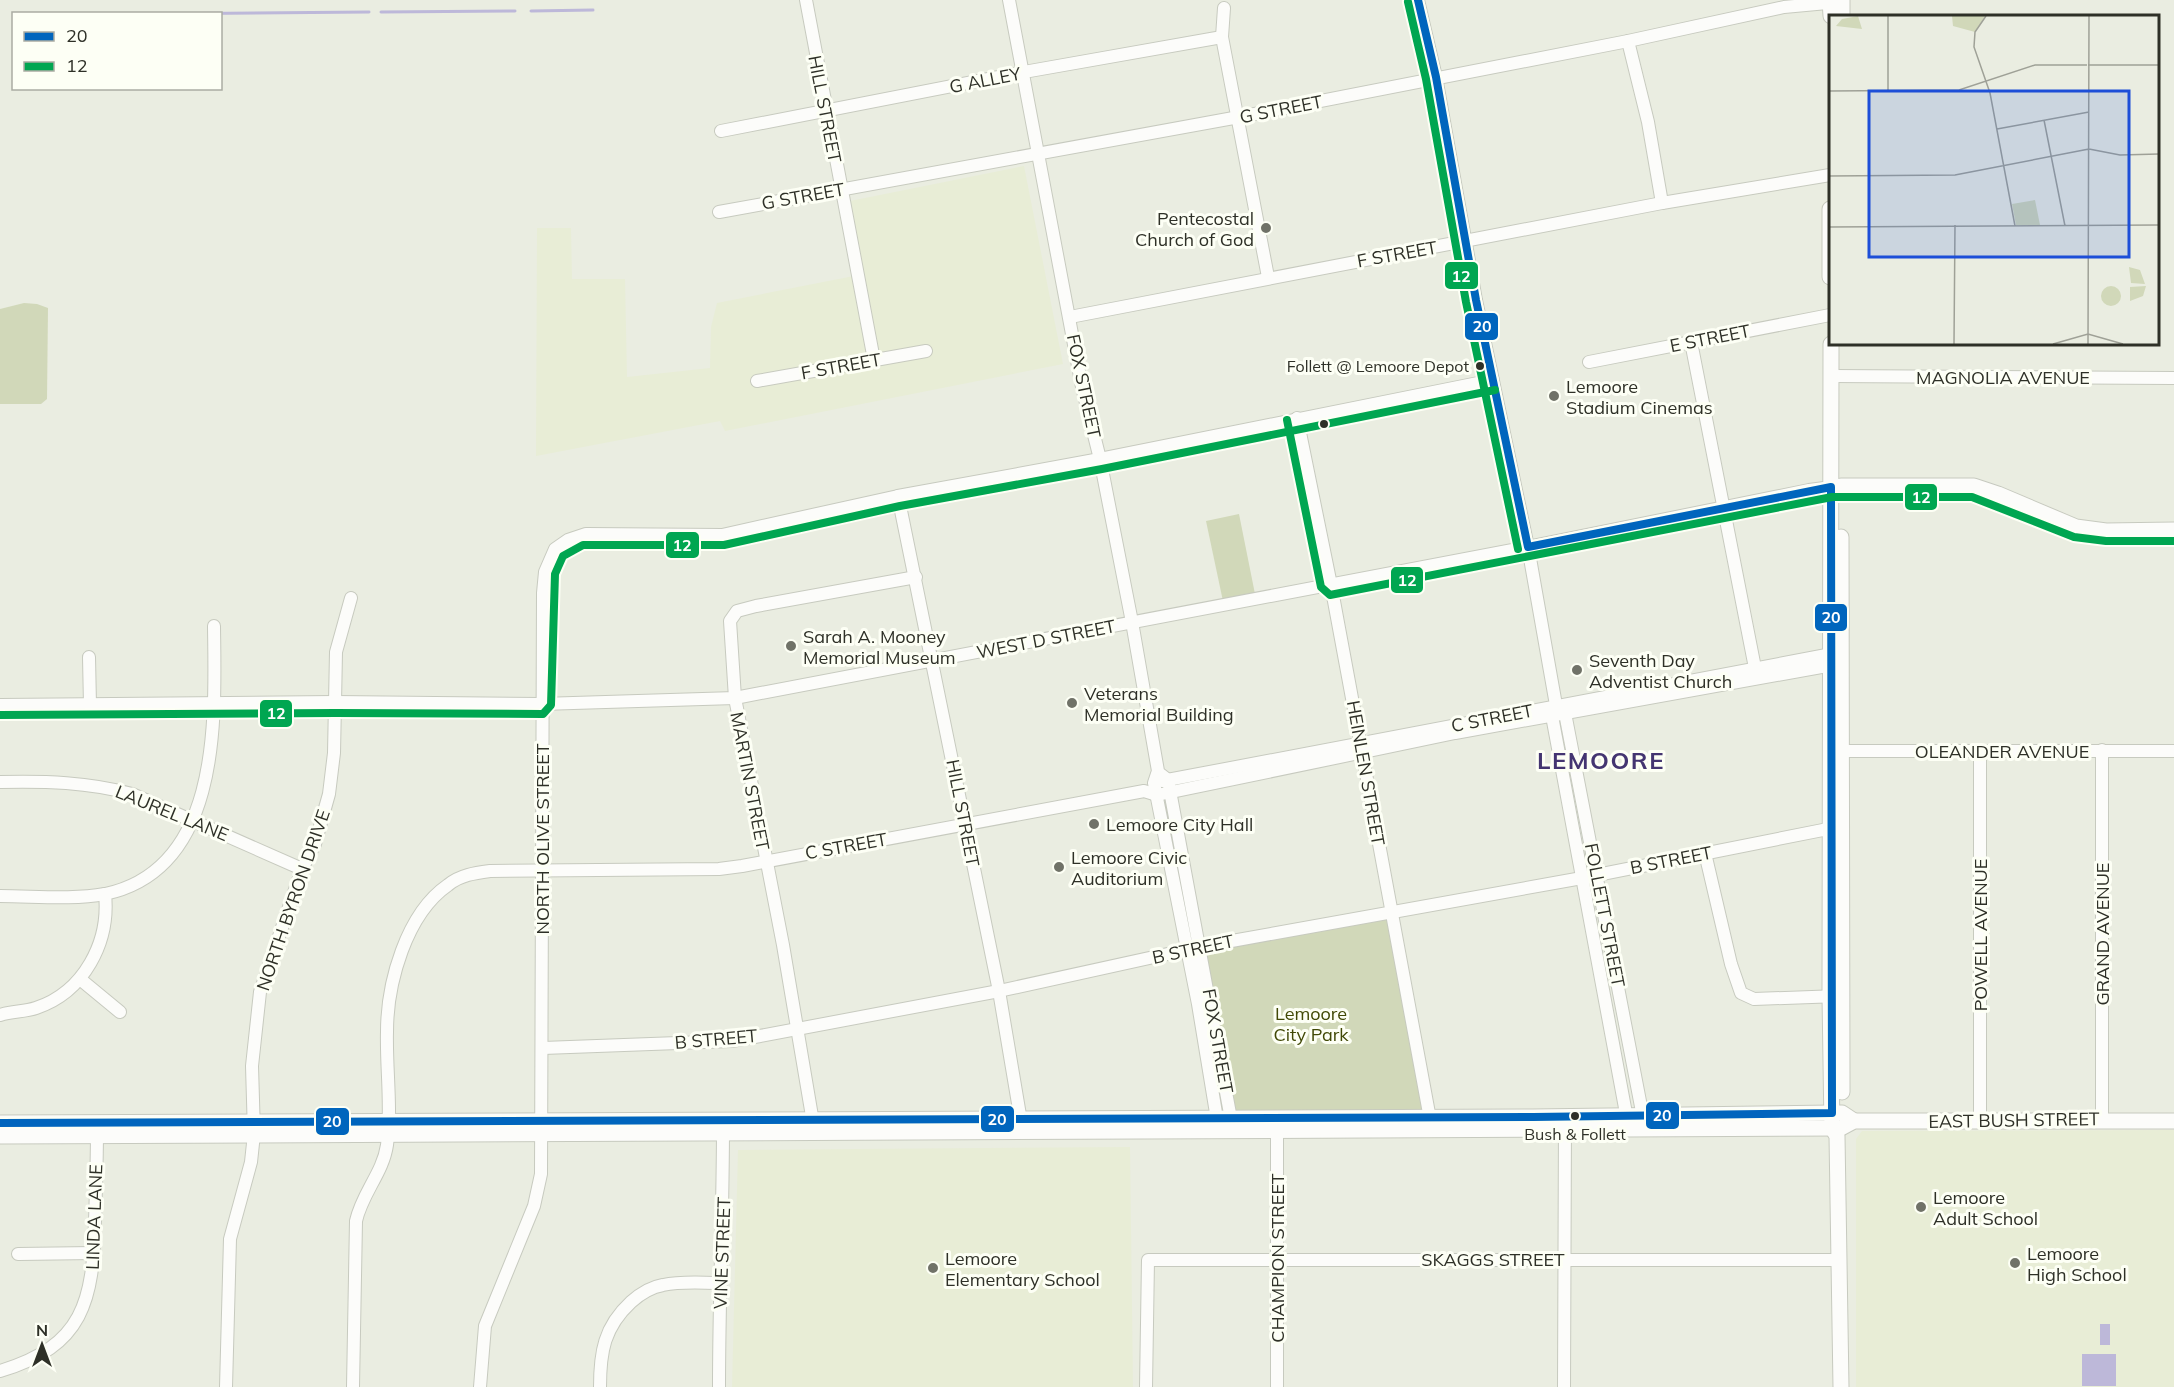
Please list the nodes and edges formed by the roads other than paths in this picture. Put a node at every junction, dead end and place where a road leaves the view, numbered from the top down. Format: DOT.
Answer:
graph roads {
  1 [pos="806,0"];
  2 [pos="1009,0"];
  3 [pos="1419,6"];
  4 [pos="1836,6"];
  5 [pos="1224,8"];
  6 [pos="1222,37"];
  7 [pos="1628,41"];
  8 [pos="1024,72"];
  9 [pos="1436,77"];
  10 [pos="825,111"];
  11 [pos="1239,117"];
  12 [pos="721,131"];
  13 [pos="1038,153"];
  14 [pos="1829,175"];
  15 [pos="840,189"];
  16 [pos="1662,203"];
  17 [pos="719,212"];
  18 [pos="1466,241"];
  19 [pos="1268,278"];
  20 [pos="1829,315"];
  21 [pos="1070,317"];
  22 [pos="1691,342"];
  23 [pos="1832,345"];
  24 [pos="1842,345"];
  25 [pos="926,351"];
  26 [pos="874,360"];
  27 [pos="1589,362"];
  28 [pos="1837,376"];
  29 [pos="2174,378"];
  30 [pos="1493,380"];
  31 [pos="757,381"];
  32 [pos="1297,418"];
  33 [pos="1100,459"];
  34 [pos="1836,487"];
  35 [pos="898,496"];
  36 [pos="1723,507"];
  37 [pos="2174,530"];
  38 [pos="1528,547"];
  39 [pos="916,577"];
  40 [pos="1331,585"];
  41 [pos="351,598"];
  42 [pos="1132,622"];
  43 [pos="214,626"];
  44 [pos="89,657"];
  45 [pos="1836,658"];
  46 [pos="932,660"];
  47 [pos="1756,673"];
  48 [pos="735,698"];
  49 [pos="215,702"];
  50 [pos="335,702"];
  51 [pos="0,705"];
  52 [pos="90,705"];
  53 [pos="541,705"];
  54 [pos="1557,712"];
  55 [pos="1361,748"];
  56 [pos="2102,750"];
  57 [pos="1980,751"];
  58 [pos="2174,751"];
  59 [pos="1836,752"];
  60 [pos="0,782"];
  61 [pos="1159,786"];
  62 [pos="191,819"];
  63 [pos="964,825"];
  64 [pos="1836,828"];
  65 [pos="1705,853"];
  66 [pos="765,861"];
  67 [pos="302,869"];
  68 [pos="542,871"];
  69 [pos="1598,875"];
  70 [pos="1582,878"];
  71 [pos="105,894"];
  72 [pos="0,896"];
  73 [pos="1391,912"];
  74 [pos="1201,947"];
  75 [pos="1187,950"];
  76 [pos="80,979"];
  77 [pos="999,991"];
  78 [pos="1836,996"];
  79 [pos="120,1012"];
  80 [pos="0,1015"];
  81 [pos="796,1028"];
  82 [pos="543,1048"];
  83 [pos="2102,1119"];
  84 [pos="1980,1120"];
  85 [pos="2174,1120"];
  86 [pos="1225,1122"];
  87 [pos="1430,1122"];
  88 [pos="1628,1122"];
  89 [pos="1644,1122"];
  90 [pos="0,1123"];
  91 [pos="1565,1123"];
  92 [pos="1840,1123"];
  93 [pos="1276,1124"];
  94 [pos="543,1125"];
  95 [pos="1022,1125"];
  96 [pos="388,1126"];
  97 [pos="723,1126"];
  98 [pos="813,1126"];
  99 [pos="253,1128"];
  100 [pos="97,1129"];
  101 [pos="0,1136"];
  102 [pos="94,1253"];
  103 [pos="18,1254"];
  104 [pos="1563,1258"];
  105 [pos="1276,1259"];
  106 [pos="1837,1260"];
  107 [pos="720,1283"];
  108 [pos="0,1371"];
  109 [pos="226,1387"];
  110 [pos="353,1387"];
  111 [pos="480,1387"];
  112 [pos="600,1387"];
  113 [pos="719,1387"];
  114 [pos="1146,1387"];
  115 [pos="1277,1387"];
  116 [pos="1564,1387"];
  117 [pos="1841,1387"];
  1 -- 10 [label="street, HILL STREET"];
  2 -- 8 [label="street, FOX STREET"];
  3 -- 9 [label="street, FOLLETT STREET"];
  4 -- 7 [label="street, G STREET"];
  5 -- 6 [label="street"];
  6 -- 8 [label="street, G ALLEY"];
  6 -- 11 [label="street"];
  7 -- 9 [label="street, G STREET"];
  7 -- 16 [label="street"];
  8 -- 10 [label="street, G ALLEY"];
  8 -- 13 [label="street, FOX STREET"];
  9 -- 11 [label="street, G STREET"];
  9 -- 18 [label="street, FOLLETT STREET"];
  10 -- 12 [label="street, G ALLEY"];
  10 -- 15 [label="street, HILL STREET"];
  11 -- 13 [label="street, G STREET"];
  11 -- 19 [label="street"];
  13 -- 15 [label="street, G STREET"];
  13 -- 21 [label="street, FOX STREET"];
  14 -- 16 [label="street, F STREET"];
  15 -- 17 [label="street, G STREET"];
  15 -- 26 [label="street, HILL STREET"];
  16 -- 18 [label="street, F STREET"];
  18 -- 19 [label="street, F STREET"];
  18 -- 30 [label="street, FOLLETT STREET"];
  19 -- 21 [label="street, F STREET"];
  20 -- 22 [label="street, E STREET"];
  21 -- 33 [label="street, FOX STREET"];
  22 -- 27 [label="street, E STREET"];
  22 -- 36 [label="street"];
  23 -- 28 [label="main road"];
  24 -- 28 [label="main road"];
  25 -- 26 [label="street, F STREET"];
  26 -- 31 [label="street, F STREET"];
  28 -- 29 [label="street, MAGNOLIA AVENUE"];
  28 -- 34 [label="main road"];
  30 -- 32 [label="street"];
  30 -- 38 [label="street, FOLLETT STREET"];
  32 -- 33 [label="street"];
  32 -- 40 [label="street, HEINLEN STREET"];
  33 -- 35 [label="street"];
  33 -- 42 [label="street, FOX STREET"];
  34 -- 36 [label="street, WEST D STREET"];
  34 -- 37 [label="main road"];
  34 -- 45 [label="main road"];
  35 -- 39 [label="street, HILL STREET"];
  35 -- 53 [label="street, NORTH OLIVE STREET"];
  36 -- 38 [label="street, WEST D STREET"];
  36 -- 47 [label="street"];
  38 -- 40 [label="street, WEST D STREET"];
  38 -- 54 [label="street, FOLLETT STREET"];
  39 -- 46 [label="street, HILL STREET"];
  39 -- 48 [label="street, MARTIN STREET"];
  40 -- 42 [label="street, WEST D STREET"];
  40 -- 55 [label="street, HEINLEN STREET"];
  41 -- 50 [label="street, NORTH BYRON DRIVE"];
  42 -- 46 [label="street, WEST D STREET"];
  42 -- 61 [label="street, FOX STREET"];
  43 -- 49 [label="street"];
  44 -- 52 [label="street"];
  45 -- 47 [label="street, C STREET"];
  45 -- 59 [label="main road"];
  46 -- 48 [label="street, WEST D STREET"];
  46 -- 63 [label="street, HILL STREET"];
  47 -- 54 [label="street, C STREET"];
  48 -- 53 [label="street, WEST D STREET"];
  48 -- 66 [label="street, MARTIN STREET"];
  49 -- 50 [label="street, WEST D STREET"];
  49 -- 52 [label="street, WEST D STREET"];
  49 -- 62 [label="street"];
  50 -- 53 [label="street, WEST D STREET"];
  50 -- 67 [label="street, NORTH BYRON DRIVE"];
  51 -- 52 [label="street, WEST D STREET"];
  53 -- 68 [label="street, NORTH OLIVE STREET"];
  54 -- 55 [label="street, C STREET"];
  54 -- 69 [label="street, FOLLETT STREET"];
  54 -- 70 [label="street, FOLLETT STREET"];
  55 -- 61 [label="street, C STREET"];
  55 -- 73 [label="street, HEINLEN STREET"];
  56 -- 57 [label="street, OLEANDER AVENUE"];
  56 -- 58 [label="street, OLEANDER AVENUE"];
  56 -- 83 [label="street, GRAND AVENUE"];
  57 -- 59 [label="street, OLEANDER AVENUE"];
  57 -- 84 [label="street, POWELL AVENUE"];
  59 -- 64 [label="main road"];
  60 -- 62 [label="street, LAUREL LANE"];
  61 -- 63 [label="street, C STREET"];
  61 -- 74 [label="street, FOX STREET"];
  61 -- 75 [label="street, FOX STREET"];
  62 -- 67 [label="street, LAUREL LANE"];
  62 -- 71 [label="street"];
  63 -- 66 [label="street, C STREET"];
  63 -- 77 [label="street, HILL STREET"];
  64 -- 65 [label="street, B STREET"];
  64 -- 78 [label="main road"];
  65 -- 69 [label="street, B STREET"];
  65 -- 78 [label="street"];
  66 -- 68 [label="street, C STREET"];
  66 -- 81 [label="street, MARTIN STREET"];
  67 -- 99 [label="street, NORTH BYRON DRIVE"];
  68 -- 82 [label="street, NORTH OLIVE STREET"];
  68 -- 96 [label="street, C STREET"];
  69 -- 70 [label="street, B STREET"];
  69 -- 89 [label="street, FOLLETT STREET"];
  70 -- 73 [label="street, B STREET"];
  70 -- 88 [label="street, FOLLETT STREET"];
  71 -- 72 [label="street"];
  71 -- 76 [label="street"];
  73 -- 74 [label="street, B STREET"];
  73 -- 87 [label="street, HEINLEN STREET"];
  74 -- 75 [label="street, B STREET"];
  74 -- 86 [label="street, FOX STREET"];
  75 -- 77 [label="street, B STREET"];
  75 -- 86 [label="street, FOX STREET"];
  76 -- 79 [label="street"];
  76 -- 80 [label="street"];
  77 -- 81 [label="street, B STREET"];
  77 -- 95 [label="street, HILL STREET"];
  78 -- 92 [label="main road"];
  81 -- 82 [label="street, B STREET"];
  81 -- 98 [label="street, MARTIN STREET"];
  82 -- 94 [label="street, NORTH OLIVE STREET"];
  83 -- 84 [label="main road, EAST BUSH STREET"];
  83 -- 85 [label="main road, EAST BUSH STREET"];
  84 -- 92 [label="main road, EAST BUSH STREET"];
  86 -- 93 [label="main road, EAST BUSH STREET"];
  86 -- 95 [label="main road, EAST BUSH STREET"];
  87 -- 91 [label="main road, EAST BUSH STREET"];
  87 -- 93 [label="main road, EAST BUSH STREET"];
  88 -- 89 [label="main road, EAST BUSH STREET"];
  88 -- 91 [label="main road, EAST BUSH STREET"];
  89 -- 92 [label="main road, EAST BUSH STREET"];
  90 -- 100 [label="main road"];
  91 -- 104 [label="street"];
  92 -- 106 [label="main road"];
  93 -- 105 [label="street, CHAMPION STREET"];
  94 -- 96 [label="main road, EAST BUSH STREET"];
  94 -- 97 [label="main road, EAST BUSH STREET"];
  94 -- 111 [label="street, NORTH OLIVE STREET"];
  95 -- 98 [label="main road, EAST BUSH STREET"];
  96 -- 99 [label="main road, EAST BUSH STREET"];
  96 -- 110 [label="street, C STREET"];
  97 -- 98 [label="main road, EAST BUSH STREET"];
  97 -- 107 [label="street, VINE STREET"];
  99 -- 100 [label="main road, EAST BUSH STREET"];
  99 -- 109 [label="street, NORTH BYRON DRIVE"];
  100 -- 101 [label="main road"];
  100 -- 102 [label="street, LINDA LANE"];
  102 -- 103 [label="street"];
  102 -- 108 [label="street, LINDA LANE"];
  104 -- 105 [label="street, SKAGGS STREET"];
  104 -- 106 [label="street, SKAGGS STREET"];
  104 -- 116 [label="street"];
  105 -- 114 [label="street, SKAGGS STREET"];
  105 -- 115 [label="street, CHAMPION STREET"];
  106 -- 117 [label="main road"];
  107 -- 112 [label="street"];
  107 -- 113 [label="street, VINE STREET"];
}
